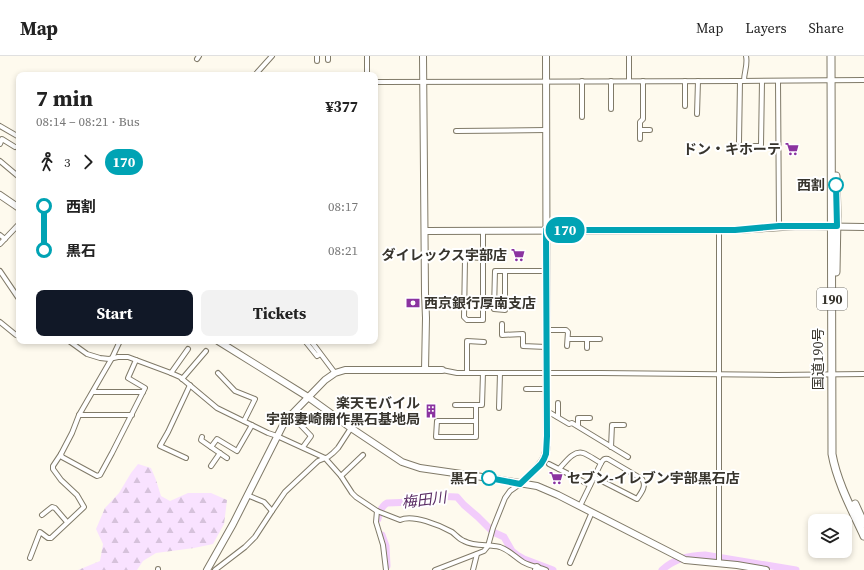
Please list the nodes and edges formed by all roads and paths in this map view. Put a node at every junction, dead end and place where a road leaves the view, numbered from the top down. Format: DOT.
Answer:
graph roads {
  1 [pos="271,56"];
  2 [pos="317,56"];
  3 [pos="367,56"];
  4 [pos="423,56"];
  5 [pos="546,56"];
  6 [pos="629,56"];
  7 [pos="746,56"];
  8 [pos="831,56"];
  9 [pos="835,56"];
  10 [pos="317,61"];
  11 [pos="258,72"];
  12 [pos="367,72"];
  13 [pos="833,80"];
  14 [pos="864,80"];
  15 [pos="546,81"];
  16 [pos="582,81"];
  17 [pos="611,81"];
  18 [pos="629,81"];
  19 [pos="643,81"];
  20 [pos="685,81"];
  21 [pos="698,81"];
  22 [pos="742,81"];
  23 [pos="762,81"];
  24 [pos="778,81"];
  25 [pos="378,82"];
  26 [pos="423,82"];
  27 [pos="685,106"];
  28 [pos="611,108"];
  29 [pos="697,114"];
  30 [pos="582,117"];
  31 [pos="0,126"];
  32 [pos="546,130"];
  33 [pos="640,130"];
  34 [pos="650,130"];
  35 [pos="456,131"];
  36 [pos="16,135"];
  37 [pos="640,139"];
  38 [pos="740,142"];
  39 [pos="0,144"];
  40 [pos="752,146"];
  41 [pos="15,147"];
  42 [pos="0,161"];
  43 [pos="16,174"];
  44 [pos="0,195"];
  45 [pos="16,206"];
  46 [pos="779,226"];
  47 [pos="834,226"];
  48 [pos="864,226"];
  49 [pos="16,227"];
  50 [pos="546,230"];
  51 [pos="719,230"];
  52 [pos="425,231"];
  53 [pos="483,231"];
  54 [pos="0,235"];
  55 [pos="5,239"];
  56 [pos="0,244"];
  57 [pos="483,258"];
  58 [pos="0,271"];
  59 [pos="506,271"];
  60 [pos="546,271"];
  61 [pos="16,295"];
  62 [pos="0,322"];
  63 [pos="502,324"];
  64 [pos="546,330"];
  65 [pos="16,335"];
  66 [pos="568,339"];
  67 [pos="587,339"];
  68 [pos="600,339"];
  69 [pos="484,342"];
  70 [pos="73,344"];
  71 [pos="119,344"];
  72 [pos="223,344"];
  73 [pos="307,344"];
  74 [pos="313,344"];
  75 [pos="567,346"];
  76 [pos="546,347"];
  77 [pos="587,348"];
  78 [pos="188,349"];
  79 [pos="206,351"];
  80 [pos="320,354"];
  81 [pos="112,358"];
  82 [pos="136,360"];
  83 [pos="426,370"];
  84 [pos="442,370"];
  85 [pos="172,373"];
  86 [pos="218,373"];
  87 [pos="335,373"];
  88 [pos="467,373"];
  89 [pos="483,373"];
  90 [pos="500,373"];
  91 [pos="546,373"];
  92 [pos="864,374"];
  93 [pos="719,375"];
  94 [pos="833,375"];
  95 [pos="182,379"];
  96 [pos="190,385"];
  97 [pos="526,389"];
  98 [pos="546,389"];
  99 [pos="93,392"];
  100 [pos="144,392"];
  101 [pos="308,397"];
  102 [pos="558,403"];
  103 [pos="455,405"];
  104 [pos="476,405"];
  105 [pos="499,408"];
  106 [pos="547,411"];
  107 [pos="79,415"];
  108 [pos="291,415"];
  109 [pos="132,416"];
  110 [pos="558,417"];
  111 [pos="590,418"];
  112 [pos="244,421"];
  113 [pos="476,421"];
  114 [pos="624,424"];
  115 [pos="252,425"];
  116 [pos="578,426"];
  117 [pos="352,428"];
  118 [pos="277,436"];
  119 [pos="202,437"];
  120 [pos="211,447"];
  121 [pos="303,447"];
  122 [pos="611,447"];
  123 [pos="220,453"];
  124 [pos="61,454"];
  125 [pos="363,455"];
  126 [pos="628,457"];
  127 [pos="186,458"];
  128 [pos="227,458"];
  129 [pos="325,458"];
  130 [pos="601,463"];
  131 [pos="549,464"];
  132 [pos="211,466"];
  133 [pos="559,469"];
  134 [pos="340,476"];
  135 [pos="594,477"];
  136 [pos="520,484"];
  137 [pos="590,485"];
  138 [pos="247,495"];
  139 [pos="580,506"];
  140 [pos="272,511"];
  141 [pos="379,512"];
  142 [pos="592,512"];
  143 [pos="42,515"];
  144 [pos="67,522"];
  145 [pos="864,524"];
  146 [pos="864,536"];
  147 [pos="488,546"];
  148 [pos="477,554"];
  149 [pos="30,558"];
  150 [pos="719,558"];
  151 [pos="570,563"];
  152 [pos="536,568"];
  153 [pos="207,570"];
  154 [pos="216,570"];
  155 [pos="386,570"];
  156 [pos="434,570"];
  157 [pos="473,570"];
  158 [pos="546,570"];
  159 [pos="766,570"];
  1 -- 11 [label="street"];
  2 -- 10 [label="street"];
  3 -- 12 [label="street"];
  4 -- 26 [label="street"];
  5 -- 15 [label="street"];
  6 -- 18 [label="street"];
  7 -- 22 [label="street"];
  8 -- 13 [label="highway, 国道190号 / 190"];
  9 -- 13 [label="highway, 国道190号 / 190"];
  13 -- 14 [label="street"];
  13 -- 24 [label="street"];
  13 -- 47 [label="highway, 国道190号 / 190"];
  15 -- 16 [label="street"];
  15 -- 26 [label="street"];
  15 -- 32 [label="street"];
  16 -- 17 [label="street"];
  16 -- 30 [label="street"];
  17 -- 18 [label="street"];
  17 -- 28 [label="street"];
  18 -- 19 [label="street"];
  19 -- 20 [label="street"];
  19 -- 33 [label="street"];
  20 -- 21 [label="street"];
  20 -- 27 [label="street"];
  21 -- 22 [label="street"];
  21 -- 29 [label="street"];
  22 -- 23 [label="street"];
  22 -- 38 [label="street"];
  23 -- 24 [label="street"];
  23 -- 40 [label="street"];
  24 -- 46 [label="street"];
  25 -- 26 [label="street"];
  26 -- 52 [label="street"];
  31 -- 36 [label="street"];
  32 -- 35 [label="street"];
  32 -- 50 [label="street"];
  33 -- 34 [label="street"];
  33 -- 37 [label="street"];
  39 -- 41 [label="street"];
  42 -- 43 [label="street"];
  44 -- 45 [label="street"];
  46 -- 47 [label="street"];
  46 -- 51 [label="street"];
  47 -- 48 [label="street"];
  47 -- 94 [label="highway, 国道190号 / 190"];
  49 -- 55 [label="street"];
  50 -- 51 [label="street"];
  50 -- 53 [label="street"];
  50 -- 60 [label="street"];
  51 -- 93 [label="street"];
  52 -- 53 [label="street"];
  52 -- 83 [label="street"];
  53 -- 57 [label="street"];
  54 -- 55 [label="street"];
  55 -- 56 [label="street"];
  57 -- 57 [label="street"];
  58 -- 61 [label="street"];
  59 -- 59 [label="street"];
  59 -- 60 [label="street"];
  60 -- 64 [label="street"];
  62 -- 65 [label="street"];
  63 -- 76 [label="street"];
  64 -- 66 [label="street"];
  64 -- 76 [label="street"];
  66 -- 67 [label="street"];
  66 -- 75 [label="street"];
  67 -- 68 [label="street"];
  67 -- 77 [label="street"];
  69 -- 88 [label="street"];
  70 -- 81 [label="street"];
  71 -- 81 [label="street"];
  72 -- 101 [label="street"];
  73 -- 80 [label="street"];
  74 -- 80 [label="street"];
  76 -- 91 [label="street"];
  78 -- 85 [label="street"];
  79 -- 95 [label="street"];
  80 -- 87 [label="street"];
  81 -- 82 [label="street"];
  81 -- 99 [label="street"];
  82 -- 85 [label="street"];
  82 -- 100 [label="street"];
  83 -- 84 [label="street"];
  83 -- 87 [label="street"];
  84 -- 88 [label="street"];
  85 -- 95 [label="street"];
  86 -- 112 [label="street"];
  87 -- 101 [label="street"];
  88 -- 89 [label="street"];
  89 -- 90 [label="street"];
  89 -- 104 [label="street"];
  90 -- 91 [label="street"];
  90 -- 105 [label="street"];
  91 -- 93 [label="street"];
  91 -- 98 [label="street"];
  92 -- 94 [label="street"];
  93 -- 94 [label="street"];
  93 -- 150 [label="street"];
  94 -- 145 [label="highway, 国道190号 / 190"];
  94 -- 146 [label="highway, 国道190号 / 190"];
  95 -- 96 [label="street"];
  96 -- 112 [label="street"];
  96 -- 127 [label="street"];
  97 -- 98 [label="street"];
  98 -- 106 [label="street"];
  99 -- 100 [label="street"];
  99 -- 107 [label="street"];
  100 -- 109 [label="street"];
  101 -- 108 [label="street"];
  101 -- 117 [label="street"];
  102 -- 110 [label="street"];
  103 -- 104 [label="street"];
  104 -- 113 [label="street"];
  106 -- 110 [label="street"];
  106 -- 136 [label="street"];
  107 -- 109 [label="street"];
  107 -- 124 [label="street"];
  108 -- 118 [label="street"];
  108 -- 121 [label="street"];
  109 -- 124 [label="street"];
  110 -- 116 [label="street"];
  111 -- 116 [label="street"];
  112 -- 115 [label="street"];
  113 -- 113 [label="street"];
  114 -- 122 [label="street"];
  115 -- 118 [label="street"];
  115 -- 120 [label="street"];
  116 -- 122 [label="street"];
  117 -- 129 [label="street"];
  117 -- 136 [label="street"];
  118 -- 121 [label="street"];
  118 -- 138 [label="street"];
  119 -- 120 [label="street"];
  120 -- 123 [label="street"];
  121 -- 129 [label="street"];
  122 -- 126 [label="street"];
  123 -- 128 [label="street"];
  123 -- 132 [label="street"];
  124 -- 144 [label="street"];
  125 -- 134 [label="street"];
  129 -- 134 [label="street"];
  129 -- 140 [label="street"];
  130 -- 133 [label="street"];
  130 -- 135 [label="street"];
  130 -- 135 [label="street"];
  131 -- 133 [label="street"];
  133 -- 137 [label="street"];
  134 -- 141 [label="street"];
  135 -- 137 [label="street"];
  136 -- 139 [label="street"];
  136 -- 147 [label="street"];
  137 -- 139 [label="street"];
  138 -- 140 [label="street"];
  138 -- 153 [label="street"];
  139 -- 142 [label="street"];
  140 -- 154 [label="street"];
  141 -- 147 [label="street"];
  141 -- 155 [label="street"];
  142 -- 150 [label="street"];
  142 -- 151 [label="street"];
  143 -- 144 [label="street"];
  144 -- 149 [label="street"];
  147 -- 148 [label="street"];
  147 -- 152 [label="street"];
  148 -- 156 [label="street"];
  148 -- 157 [label="street"];
  150 -- 159 [label="street"];
  152 -- 158 [label="street"];
}
